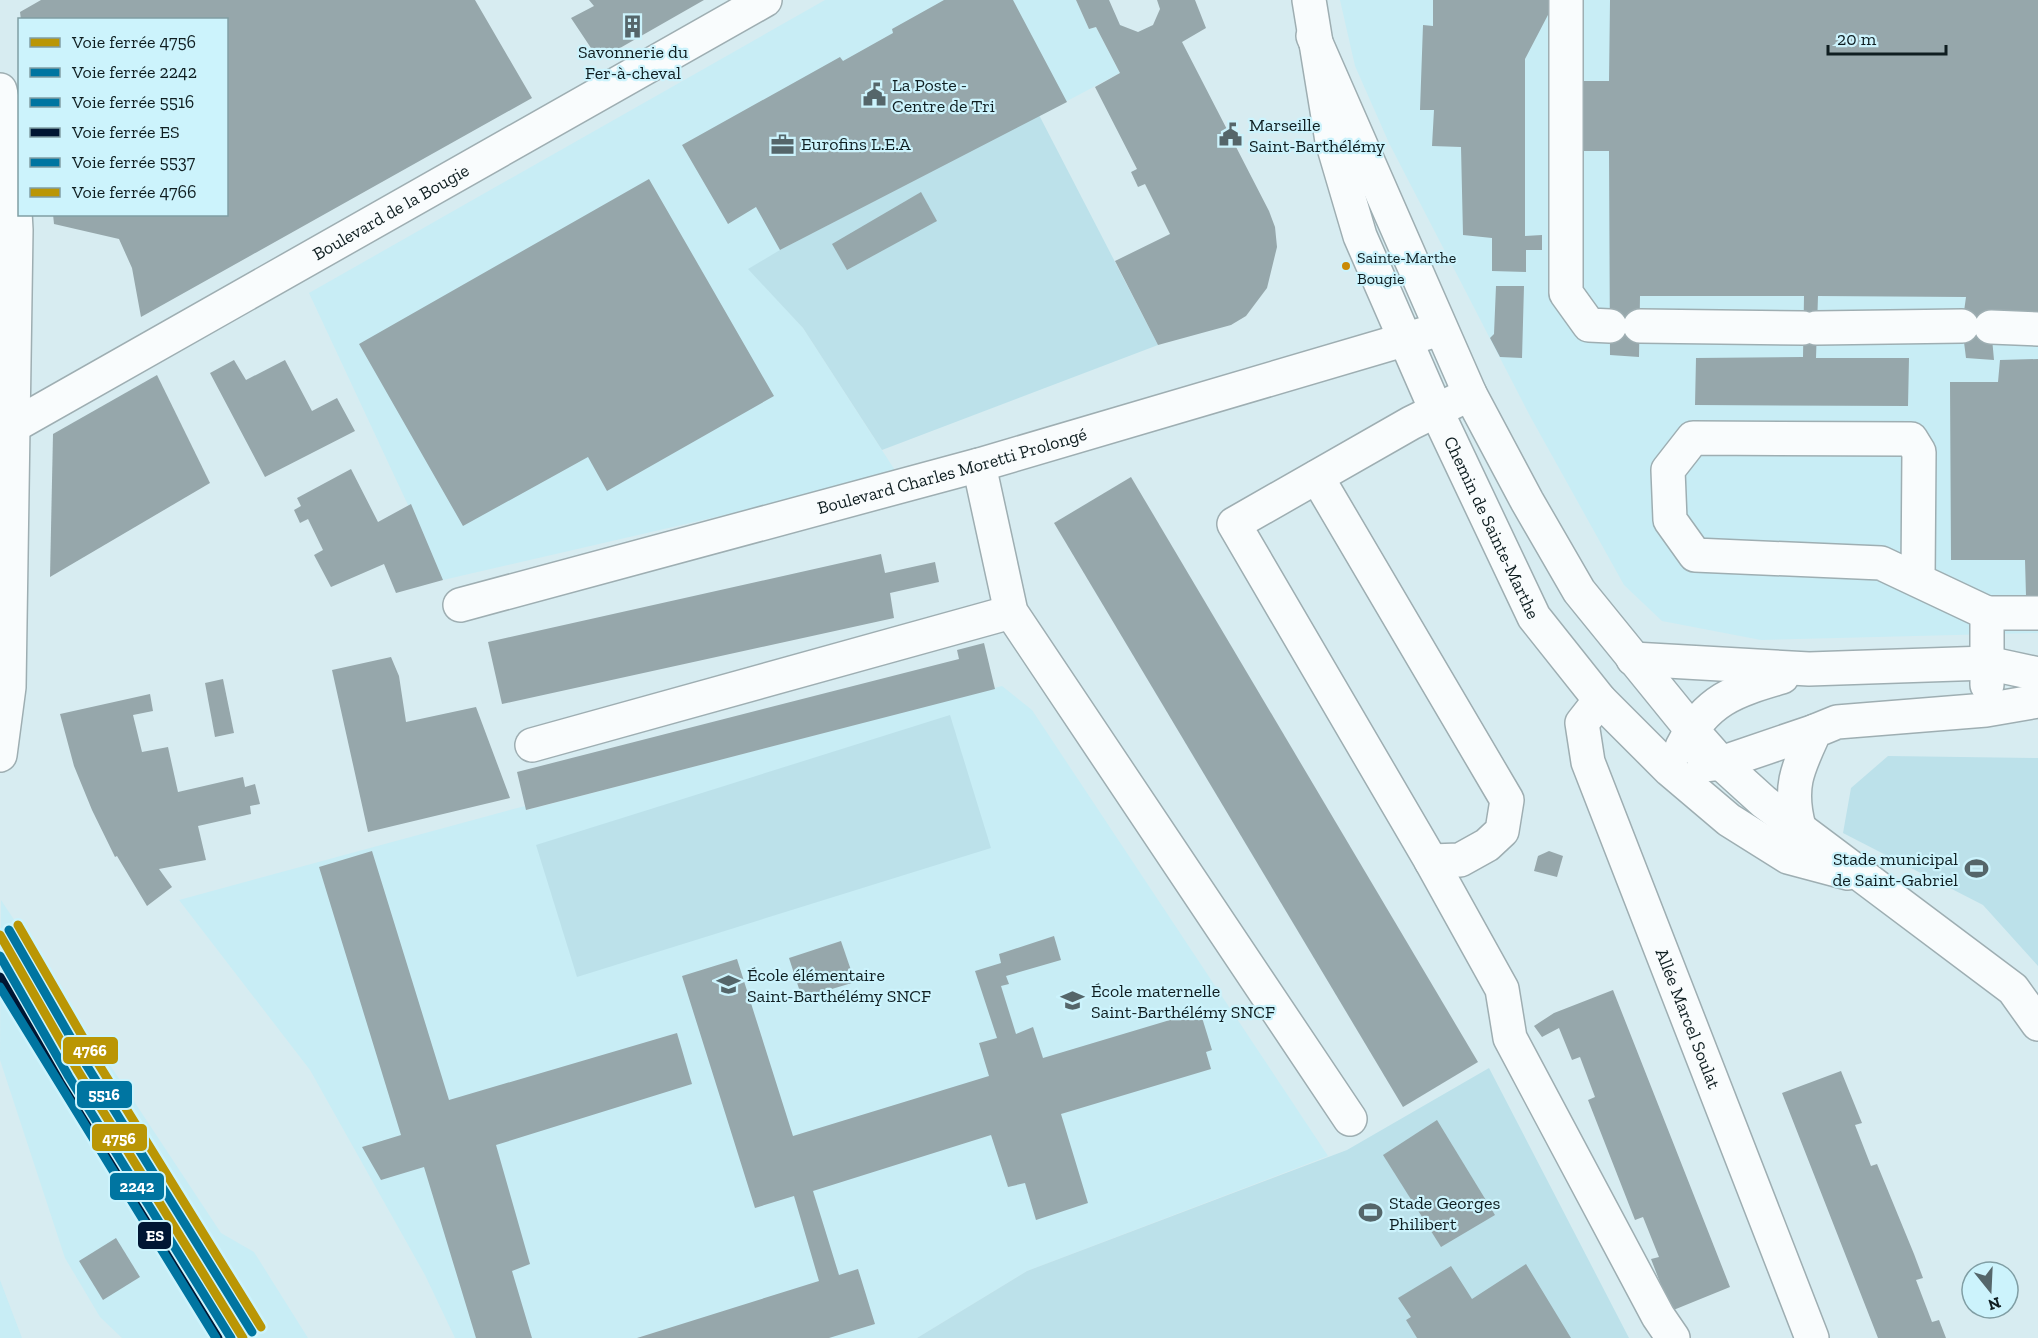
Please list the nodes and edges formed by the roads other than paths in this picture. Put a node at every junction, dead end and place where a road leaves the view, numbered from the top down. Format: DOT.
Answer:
graph roads {
  1 [pos="765,0"];
  2 [pos="1308,0"];
  3 [pos="1566,0"];
  4 [pos="1313,36"];
  5 [pos="0,90"];
  6 [pos="1443,328"];
  7 [pos="2038,329"];
  8 [pos="1405,340"];
  9 [pos="1470,394"];
  10 [pos="1436,410"];
  11 [pos="15,425"];
  12 [pos="979,465"];
  13 [pos="1317,477"];
  14 [pos="1918,579"];
  15 [pos="460,605"];
  16 [pos="1011,612"];
  17 [pos="1987,613"];
  18 [pos="2038,613"];
  19 [pos="1633,659"];
  20 [pos="1988,663"];
  21 [pos="1809,669"];
  22 [pos="2038,674"];
  23 [pos="1600,700"];
  24 [pos="2038,701"];
  25 [pos="1986,710"];
  26 [pos="1691,729"];
  27 [pos="1815,731"];
  28 [pos="532,745"];
  29 [pos="0,755"];
  30 [pos="1721,763"];
  31 [pos="1670,770"];
  32 [pos="1799,827"];
  33 [pos="1431,861"];
  34 [pos="1863,877"];
  35 [pos="2038,1024"];
  36 [pos="1350,1119"];
  37 [pos="1673,1338"];
  38 [pos="1812,1338"];
  1 -- 11 [label="street, Boulevard de la Bougie"];
  2 -- 4 [label="street, Chemin de Sainte-Marthe"];
  3 -- 7 [label="street"];
  4 -- 6 [label="street, Chemin de Sainte-Marthe"];
  4 -- 8 [label="street, Chemin de Sainte-Marthe"];
  5 -- 11 [label="street"];
  6 -- 8 [label="street, Boulevard Charles Moretti Prolongé"];
  6 -- 9 [label="street, Chemin de Sainte-Marthe"];
  8 -- 10 [label="street, Chemin de Sainte-Marthe"];
  8 -- 12 [label="street, Boulevard Charles Moretti Prolongé"];
  9 -- 10 [label="street"];
  9 -- 19 [label="street, Chemin de Sainte-Marthe"];
  10 -- 13 [label="street"];
  10 -- 23 [label="street, Chemin de Sainte-Marthe"];
  11 -- 29 [label="street"];
  12 -- 15 [label="street, Boulevard Charles Moretti Prolongé"];
  12 -- 16 [label="street"];
  13 -- 33 [label="street"];
  13 -- 33 [label="street"];
  14 -- 14 [label="street"];
  14 -- 17 [label="street"];
  16 -- 28 [label="street"];
  16 -- 36 [label="street"];
  17 -- 18 [label="street"];
  17 -- 20 [label="street"];
  19 -- 21 [label="street"];
  19 -- 26 [label="street, Chemin de Sainte-Marthe"];
  20 -- 21 [label="street"];
  20 -- 22 [label="street"];
  20 -- 25 [label="street"];
  21 -- 26 [label="street"];
  23 -- 31 [label="street, Chemin de Sainte-Marthe"];
  23 -- 38 [label="street, Allée Marcel Soulat"];
  24 -- 25 [label="street"];
  25 -- 27 [label="street"];
  26 -- 30 [label="street, Chemin de Sainte-Marthe"];
  26 -- 31 [label="street"];
  27 -- 30 [label="street"];
  27 -- 32 [label="street"];
  30 -- 31 [label="street"];
  30 -- 32 [label="street, Chemin de Sainte-Marthe"];
  31 -- 34 [label="street, Chemin de Sainte-Marthe"];
  32 -- 34 [label="street, Chemin de Sainte-Marthe"];
  33 -- 37 [label="street"];
  34 -- 35 [label="street, Chemin de Sainte-Marthe"];
}
